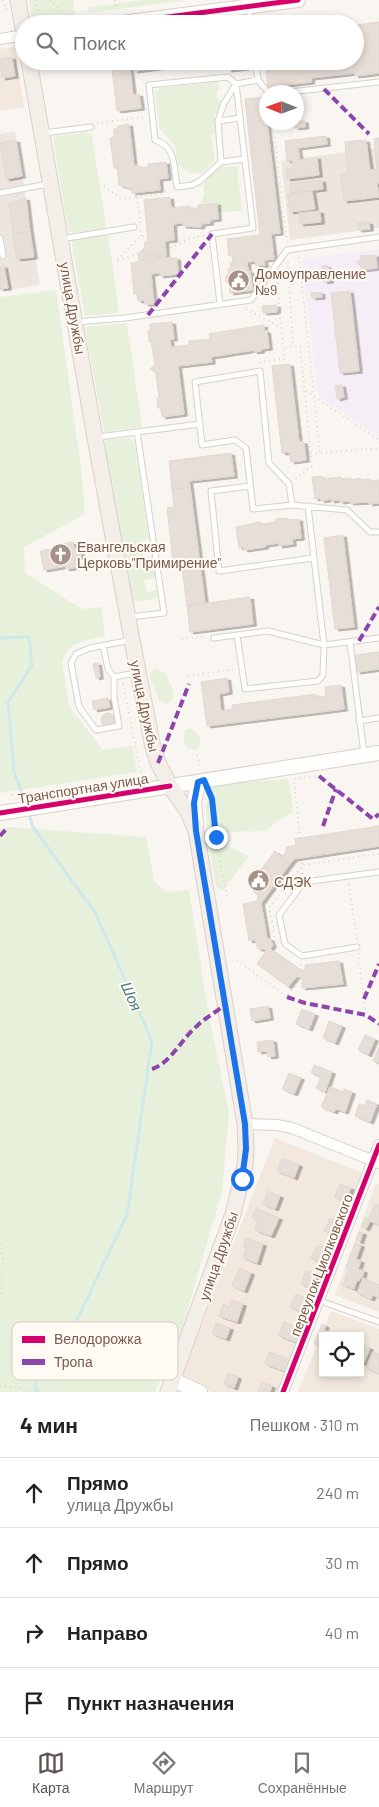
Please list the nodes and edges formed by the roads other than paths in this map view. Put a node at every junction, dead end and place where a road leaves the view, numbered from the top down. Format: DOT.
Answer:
graph roads {
  1 [pos="18,0"];
  2 [pos="298,0"];
  3 [pos="256,4"];
  4 [pos="21,15"];
  5 [pos="137,15"];
  6 [pos="15,36"];
  7 [pos="0,39"];
  8 [pos="31,70"];
  9 [pos="256,70"];
  10 [pos="258,80"];
  11 [pos="379,82"];
  12 [pos="236,84"];
  13 [pos="262,85"];
  14 [pos="304,90"];
  15 [pos="240,118"];
  16 [pos="218,121"];
  17 [pos="93,125"];
  18 [pos="42,133"];
  19 [pos="244,158"];
  20 [pos="220,162"];
  21 [pos="51,184"];
  22 [pos="0,193"];
  23 [pos="134,227"];
  24 [pos="0,238"];
  25 [pos="379,238"];
  26 [pos="61,240"];
  27 [pos="3,256"];
  28 [pos="220,304"];
  29 [pos="75,322"];
  30 [pos="200,424"];
  31 [pos="137,432"];
  32 [pos="95,438"];
  33 [pos="250,486"];
  34 [pos="292,505"];
  35 [pos="308,506"];
  36 [pos="379,532"];
  37 [pos="313,558"];
  38 [pos="128,617"];
  39 [pos="237,635"];
  40 [pos="214,638"];
  41 [pos="379,638"];
  42 [pos="132,640"];
  43 [pos="350,642"];
  44 [pos="324,645"];
  45 [pos="103,646"];
  46 [pos="138,673"];
  47 [pos="114,677"];
  48 [pos="379,718"];
  49 [pos="359,721"];
  50 [pos="379,752"];
  51 [pos="364,755"];
  52 [pos="201,781"];
  53 [pos="170,786"];
  54 [pos="0,813"];
  55 [pos="196,831"];
  56 [pos="379,872"];
  57 [pos="358,947"];
  58 [pos="245,1124"];
  59 [pos="379,1145"];
  60 [pos="376,1162"];
  61 [pos="318,1300"];
  62 [pos="379,1322"];
  63 [pos="178,1364"];
  64 [pos="170,1386"];
  65 [pos="200,1392"];
  66 [pos="283,1392"];
  1 -- 4 [label="main road"];
  2 -- 3 [label="street"];
  3 -- 5 [label="street"];
  6 -- 7 [label="street"];
  8 -- 18 [label="main road, улица Дружбы"];
  9 -- 10 [label="lane"];
  10 -- 12 [label="lane"];
  10 -- 13 [label="lane"];
  11 -- 14 [label="lane"];
  12 -- 15 [label="lane"];
  12 -- 16 [label="lane"];
  12 -- 20 [label="lane"];
  15 -- 16 [label="lane"];
  15 -- 19 [label="lane"];
  16 -- 20 [label="lane"];
  17 -- 18 [label="lane"];
  18 -- 21 [label="main road, улица Дружбы"];
  19 -- 20 [label="lane"];
  19 -- 28 [label="lane"];
  21 -- 22 [label="lane"];
  21 -- 26 [label="main road, улица Дружбы"];
  23 -- 26 [label="lane"];
  24 -- 27 [label="lane"];
  25 -- 28 [label="lane"];
  26 -- 29 [label="main road, улица Дружбы"];
  28 -- 29 [label="lane"];
  29 -- 32 [label="main road, улица Дружбы"];
  30 -- 31 [label="lane"];
  30 -- 33 [label="lane"];
  30 -- 34 [label="lane"];
  31 -- 32 [label="lane"];
  31 -- 38 [label="lane"];
  32 -- 38 [label="main road, улица Дружбы"];
  33 -- 34 [label="lane"];
  33 -- 37 [label="lane"];
  34 -- 35 [label="lane"];
  35 -- 36 [label="lane"];
  35 -- 37 [label="lane"];
  37 -- 44 [label="lane"];
  38 -- 42 [label="main road, улица Дружбы"];
  39 -- 40 [label="lane"];
  39 -- 44 [label="lane"];
  39 -- 44 [label="lane"];
  41 -- 43 [label="lane"];
  42 -- 45 [label="lane"];
  42 -- 46 [label="main road, улица Дружбы"];
  43 -- 44 [label="lane"];
  43 -- 49 [label="lane"];
  45 -- 47 [label="lane"];
  45 -- 47 [label="lane"];
  46 -- 47 [label="lane"];
  46 -- 53 [label="main road, улица Дружбы"];
  48 -- 49 [label="lane"];
  49 -- 51 [label="lane"];
  50 -- 51 [label="street, Транспортная улица"];
  51 -- 52 [label="street, Транспортная улица"];
  52 -- 53 [label="street, Транспортная улица"];
  52 -- 55 [label="street"];
  53 -- 54 [label="street, Транспортная улица"];
  53 -- 55 [label="main road, улица Дружбы"];
  55 -- 58 [label="main road, улица Дружбы"];
  56 -- 57 [label="lane"];
  58 -- 60 [label="street"];
  58 -- 63 [label="main road, улица Дружбы"];
  59 -- 60 [label="street, переулок Циолковского"];
  60 -- 61 [label="street, переулок Циолковского"];
  61 -- 62 [label="lane"];
  61 -- 66 [label="street, переулок Циолковского"];
  64 -- 65 [label="street"];
}
